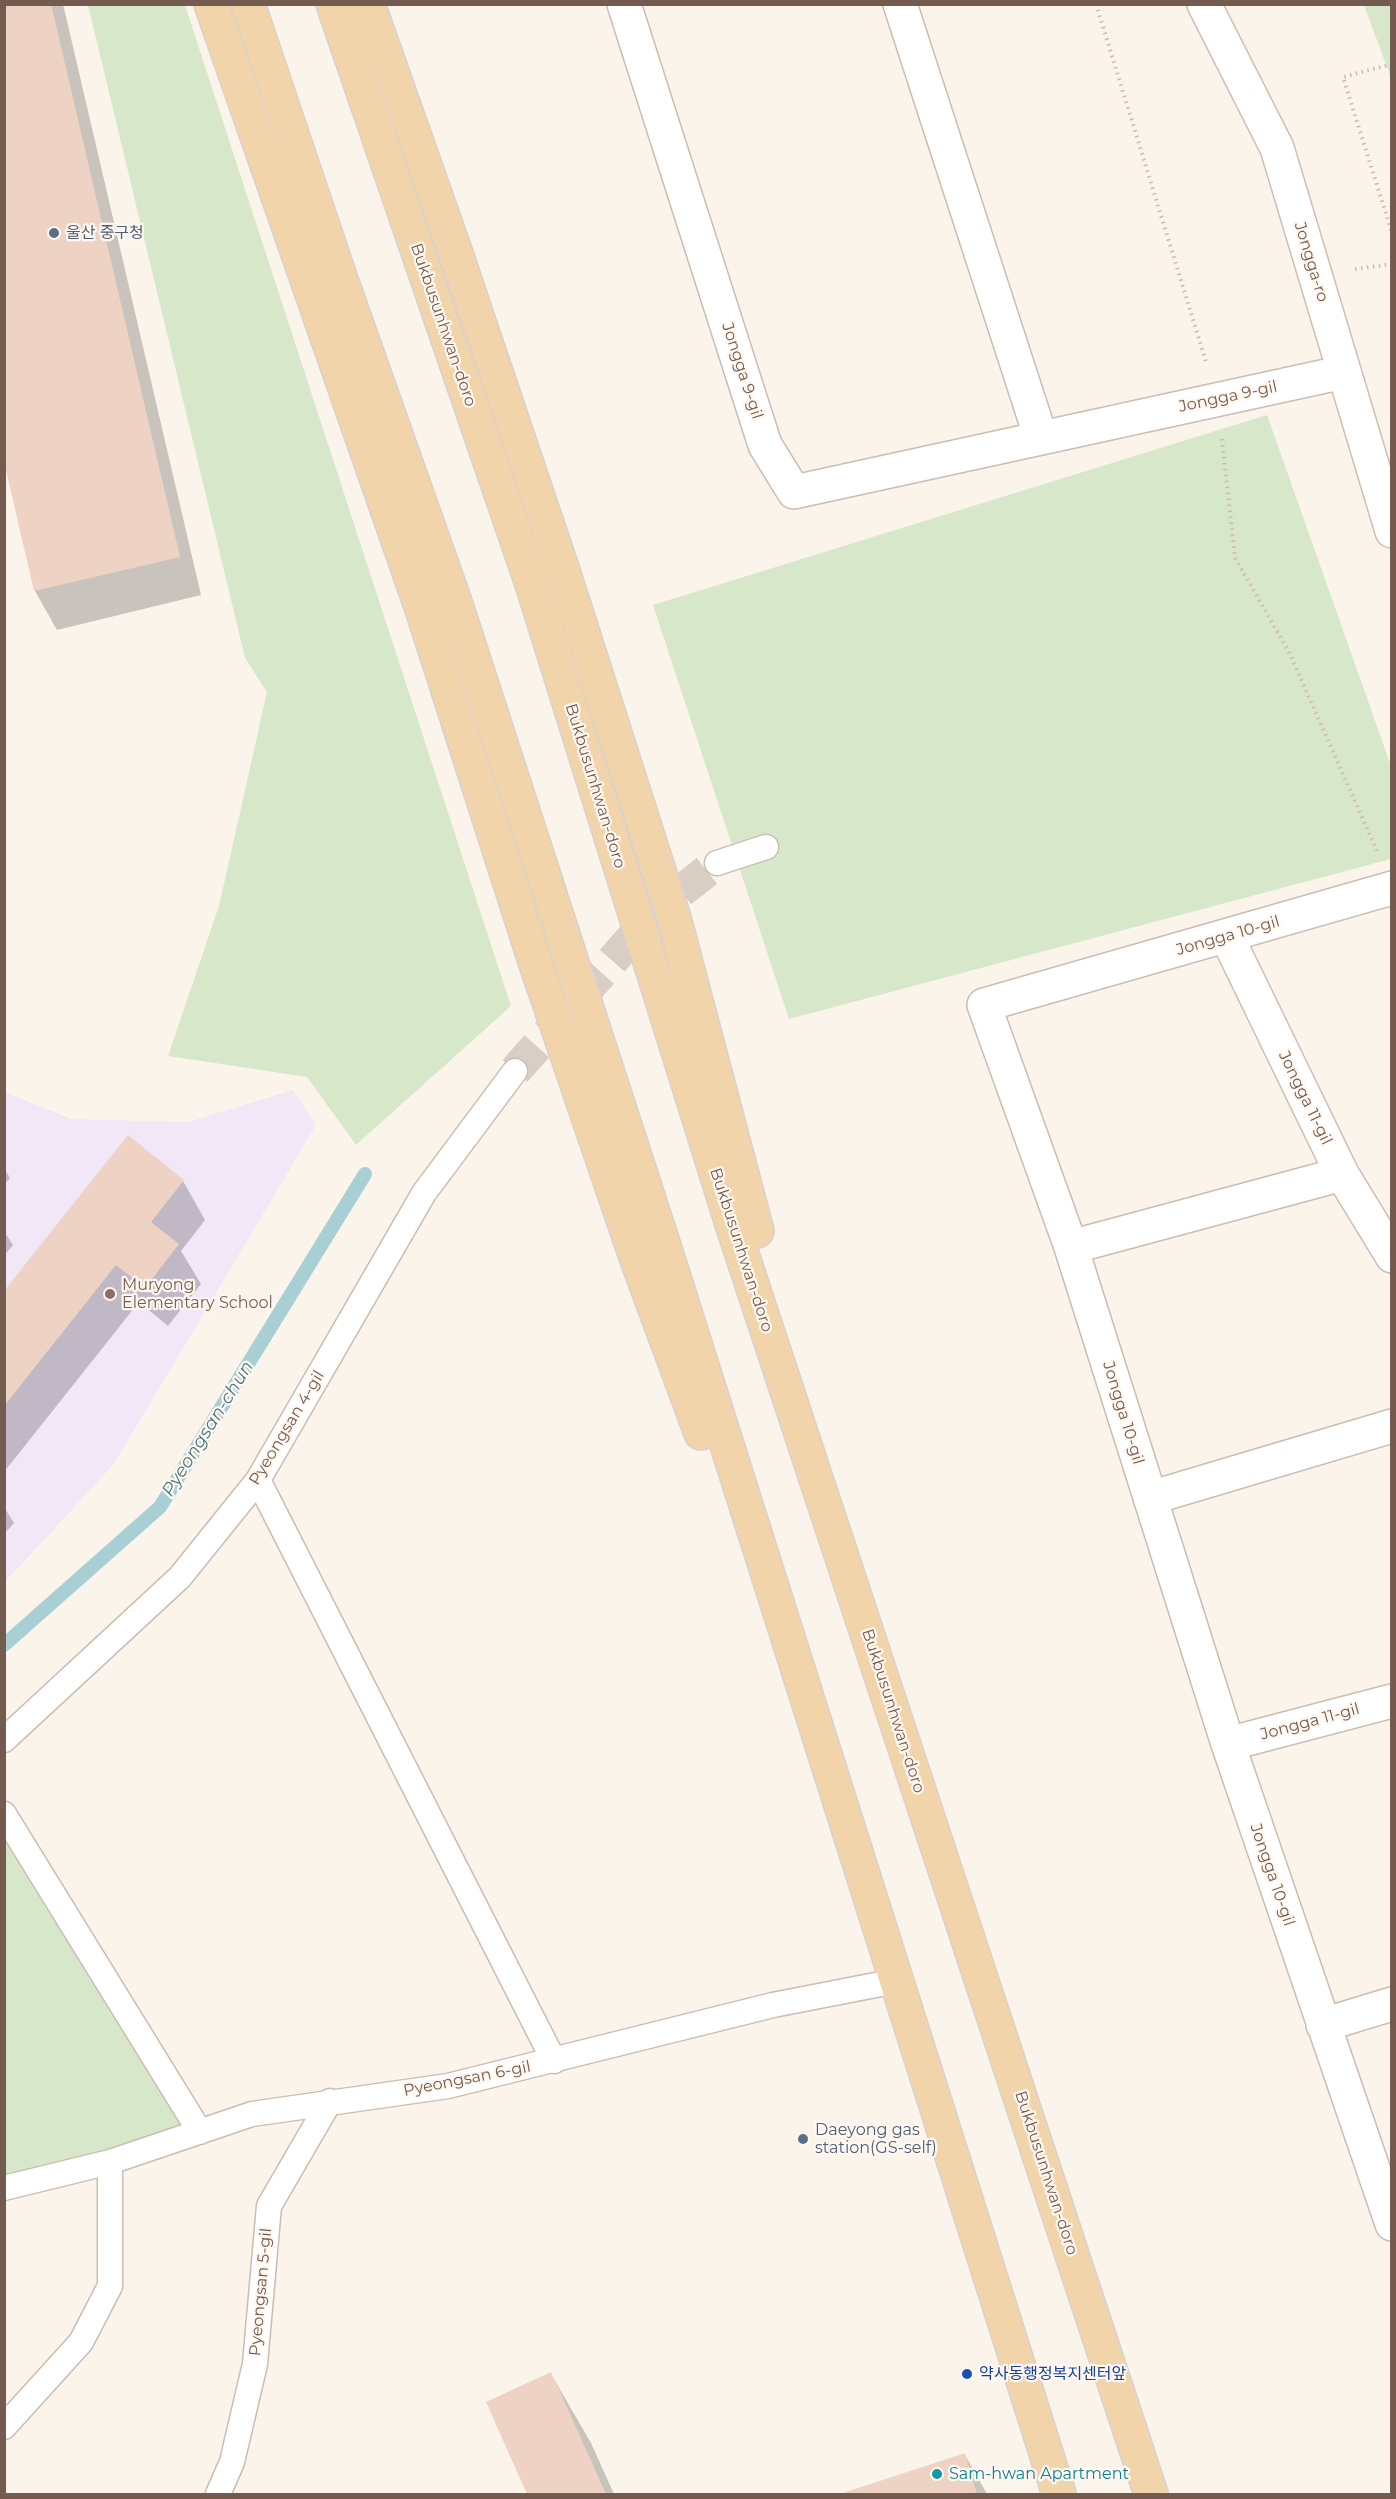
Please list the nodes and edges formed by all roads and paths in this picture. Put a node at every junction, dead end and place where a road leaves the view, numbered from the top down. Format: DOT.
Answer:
graph roads {
  1 [pos="211,4"];
  2 [pos="248,4"];
  3 [pos="333,4"];
  4 [pos="368,4"];
  5 [pos="624,4"];
  6 [pos="900,4"];
  7 [pos="1096,4"];
  8 [pos="1204,4"];
  9 [pos="1392,64"];
  10 [pos="1392,233"];
  11 [pos="1344,372"];
  12 [pos="1218,399"];
  13 [pos="1041,438"];
  14 [pos="1392,531"];
  15 [pos="766,847"];
  16 [pos="1378,853"];
  17 [pos="717,863"];
  18 [pos="1392,888"];
  19 [pos="1227,937"];
  20 [pos="515,1071"];
  21 [pos="1342,1174"];
  22 [pos="1071,1247"];
  23 [pos="1392,1256"];
  24 [pos="1392,1426"];
  25 [pos="258,1480"];
  26 [pos="1150,1498"];
  27 [pos="1392,1701"];
  28 [pos="4,1740"];
  29 [pos="1228,1744"];
  30 [pos="4,1814"];
  31 [pos="927,1815"];
  32 [pos="852,1843"];
  33 [pos="896,1982"];
  34 [pos="1392,2004"];
  35 [pos="1323,2025"];
  36 [pos="554,2061"];
  37 [pos="330,2102"];
  38 [pos="200,2132"];
  39 [pos="110,2162"];
  40 [pos="4,2188"];
  41 [pos="1392,2224"];
  42 [pos="4,2427"];
  43 [pos="218,2494"];
  44 [pos="1059,2494"];
  45 [pos="1150,2494"];
  1 -- 32 [label="main road"];
  2 -- 32 [label="main road"];
  3 -- 31 [label="main road, Bukbusunhwan-doro"];
  4 -- 31 [label="main road"];
  5 -- 13 [label="street, Jongga 9-gil"];
  6 -- 13 [label="street"];
  7 -- 12 [label="path"];
  8 -- 11 [label="street, Jongga-ro"];
  9 -- 10 [label="path"];
  11 -- 12 [label="street, Jongga 9-gil"];
  11 -- 14 [label="street, Jongga-ro"];
  12 -- 13 [label="street, Jongga 9-gil"];
  12 -- 16 [label="path"];
  15 -- 17 [label="lane"];
  18 -- 19 [label="street, Jongga 10-gil"];
  19 -- 21 [label="street, Jongga 11-gil"];
  19 -- 22 [label="street, Jongga 10-gil"];
  20 -- 25 [label="lane, Pyeongsan 4-gil"];
  21 -- 22 [label="street"];
  21 -- 23 [label="street, Jongga 11-gil"];
  22 -- 26 [label="street, Jongga 10-gil"];
  24 -- 26 [label="street"];
  25 -- 28 [label="lane, Pyeongsan 4-gil"];
  25 -- 36 [label="lane"];
  26 -- 29 [label="street, Jongga 10-gil"];
  27 -- 29 [label="street, Jongga 11-gil"];
  29 -- 35 [label="street, Jongga 10-gil"];
  30 -- 38 [label="lane"];
  31 -- 45 [label="main road, Bukbusunhwan-doro"];
  32 -- 33 [label="main road"];
  33 -- 36 [label="lane, Pyeongsan 6-gil"];
  33 -- 44 [label="main road"];
  34 -- 35 [label="street"];
  35 -- 41 [label="street, Jongga 10-gil"];
  36 -- 37 [label="lane, Pyeongsan 6-gil"];
  37 -- 38 [label="lane, Pyeongsan 6-gil"];
  37 -- 43 [label="lane, Pyeongsan 5-gil"];
  38 -- 39 [label="lane, Pyeongsan 6-gil"];
  39 -- 40 [label="lane, Pyeongsan 6-gil"];
  39 -- 42 [label="lane"];
}
